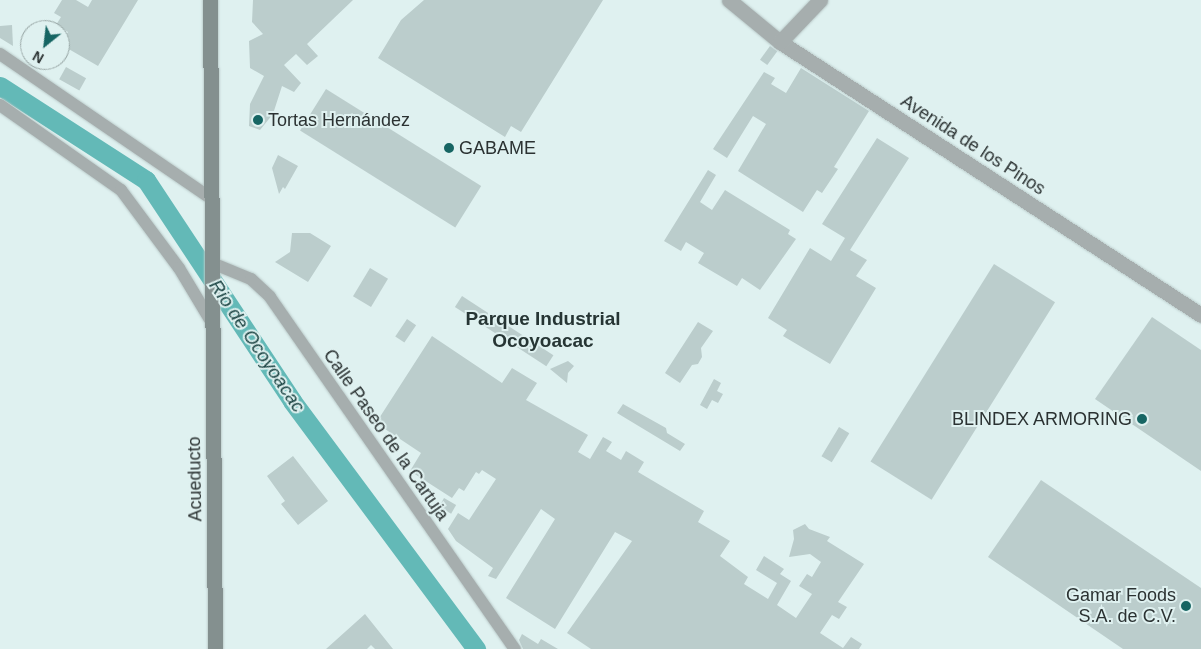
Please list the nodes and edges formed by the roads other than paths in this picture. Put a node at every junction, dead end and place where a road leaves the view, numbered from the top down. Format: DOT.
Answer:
graph roads {
  1 [pos="210,0"];
  2 [pos="729,0"];
  3 [pos="820,0"];
  4 [pos="780,42"];
  5 [pos="0,54"];
  6 [pos="0,105"];
  7 [pos="210,198"];
  8 [pos="212,267"];
  9 [pos="1201,315"];
  10 [pos="212,316"];
  11 [pos="215,649"];
  12 [pos="515,649"];
  1 -- 7 [label="main road, Acueducto"];
  2 -- 4 [label="street, Avenida de los Pinos"];
  3 -- 4 [label="street"];
  4 -- 9 [label="street, Avenida de los Pinos"];
  5 -- 7 [label="street"];
  6 -- 10 [label="street"];
  7 -- 8 [label="main road, Acueducto"];
  8 -- 10 [label="main road, Acueducto"];
  8 -- 12 [label="street, Calle Paseo de la Cartuja"];
  10 -- 11 [label="main road, Acueducto"];
}
